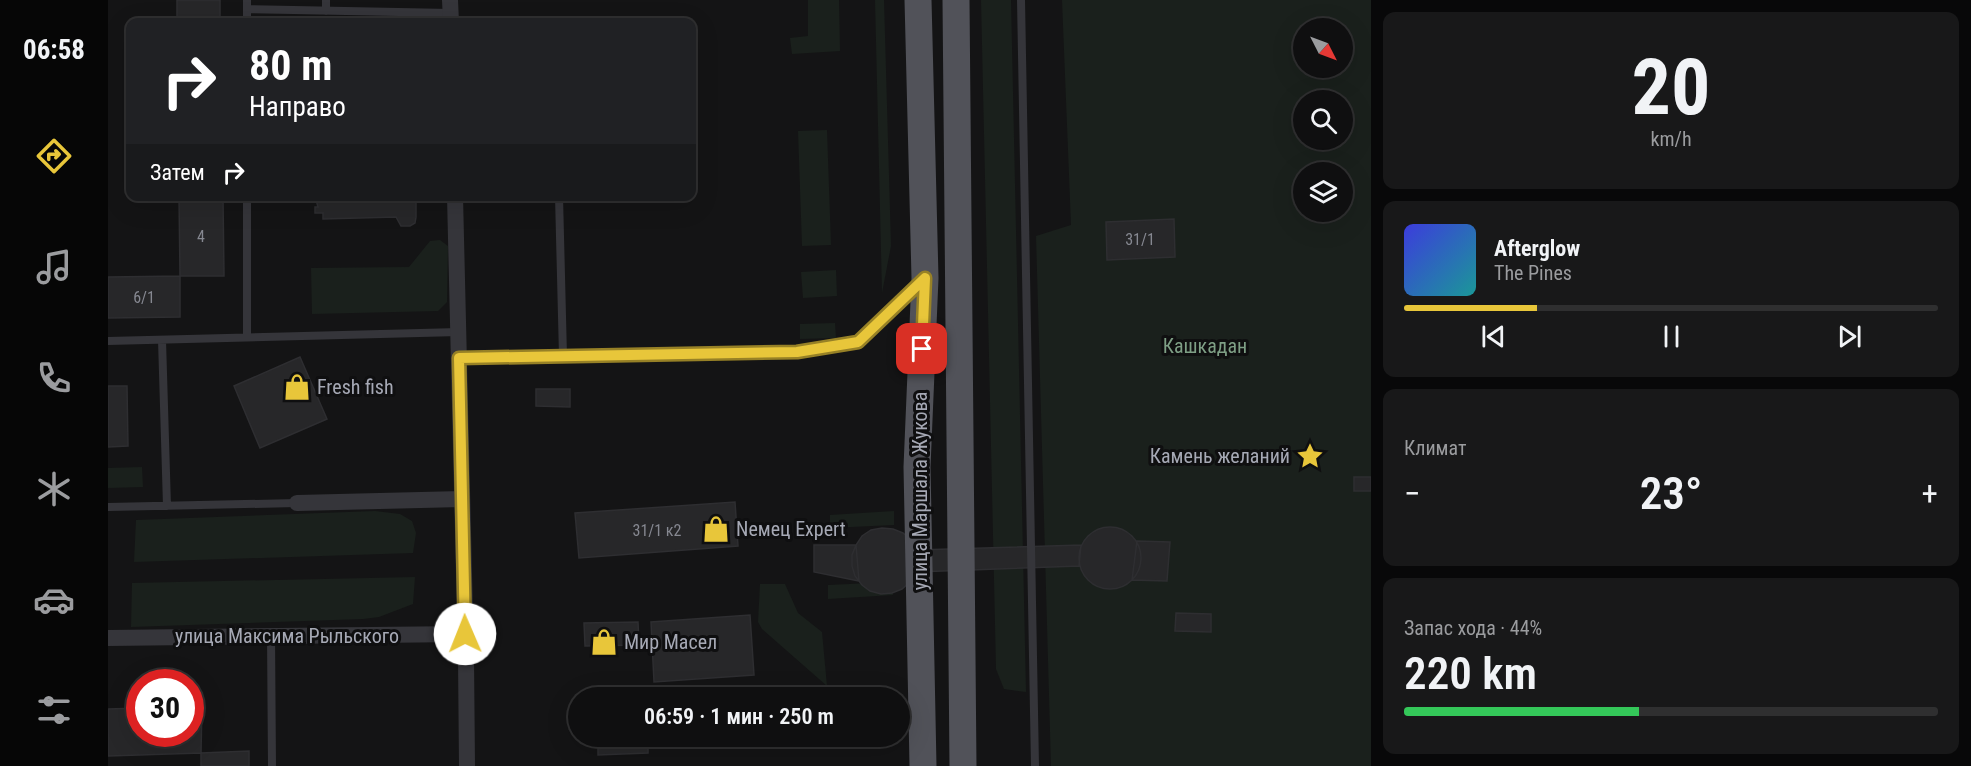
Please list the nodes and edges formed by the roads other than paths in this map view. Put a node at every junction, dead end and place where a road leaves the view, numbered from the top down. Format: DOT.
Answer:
graph roads {
  1 [pos="326,0"];
  2 [pos="918,0"];
  3 [pos="956,0"];
  4 [pos="1021,0"];
  5 [pos="247,5"];
  6 [pos="326,11"];
  7 [pos="451,12"];
  8 [pos="247,201"];
  9 [pos="455,201"];
  10 [pos="559,201"];
  11 [pos="925,278"];
  12 [pos="459,332"];
  13 [pos="247,337"];
  14 [pos="162,340"];
  15 [pos="108,341"];
  16 [pos="563,356"];
  17 [pos="459,358"];
  18 [pos="462,499"];
  19 [pos="297,503"];
  20 [pos="167,506"];
  21 [pos="108,507"];
  22 [pos="465,634"];
  23 [pos="271,635"];
  24 [pos="108,638"];
  25 [pos="272,766"];
  26 [pos="467,766"];
  27 [pos="923,766"];
  28 [pos="963,766"];
  29 [pos="1035,766"];
  1 -- 6 [label="lane"];
  2 -- 11 [label="main road, улица Маршала Жукова"];
  3 -- 28 [label="main road, улица Маршала Жукова"];
  4 -- 29 [label="lane"];
  5 -- 6 [label="lane"];
  6 -- 7 [label="lane"];
  8 -- 13 [label="lane"];
  9 -- 12 [label="street"];
  10 -- 16 [label="lane"];
  11 -- 16 [label="lane"];
  11 -- 27 [label="main road, улица Маршала Жукова"];
  12 -- 13 [label="lane"];
  12 -- 17 [label="street"];
  13 -- 14 [label="lane"];
  14 -- 15 [label="lane"];
  14 -- 20 [label="lane"];
  16 -- 17 [label="lane"];
  17 -- 18 [label="street"];
  18 -- 19 [label="street"];
  18 -- 22 [label="street"];
  19 -- 20 [label="lane"];
  20 -- 21 [label="lane"];
  22 -- 23 [label="street, улица Максима Рыльского"];
  22 -- 26 [label="street"];
  23 -- 24 [label="street, улица Максима Рыльского"];
  23 -- 25 [label="lane"];
}
